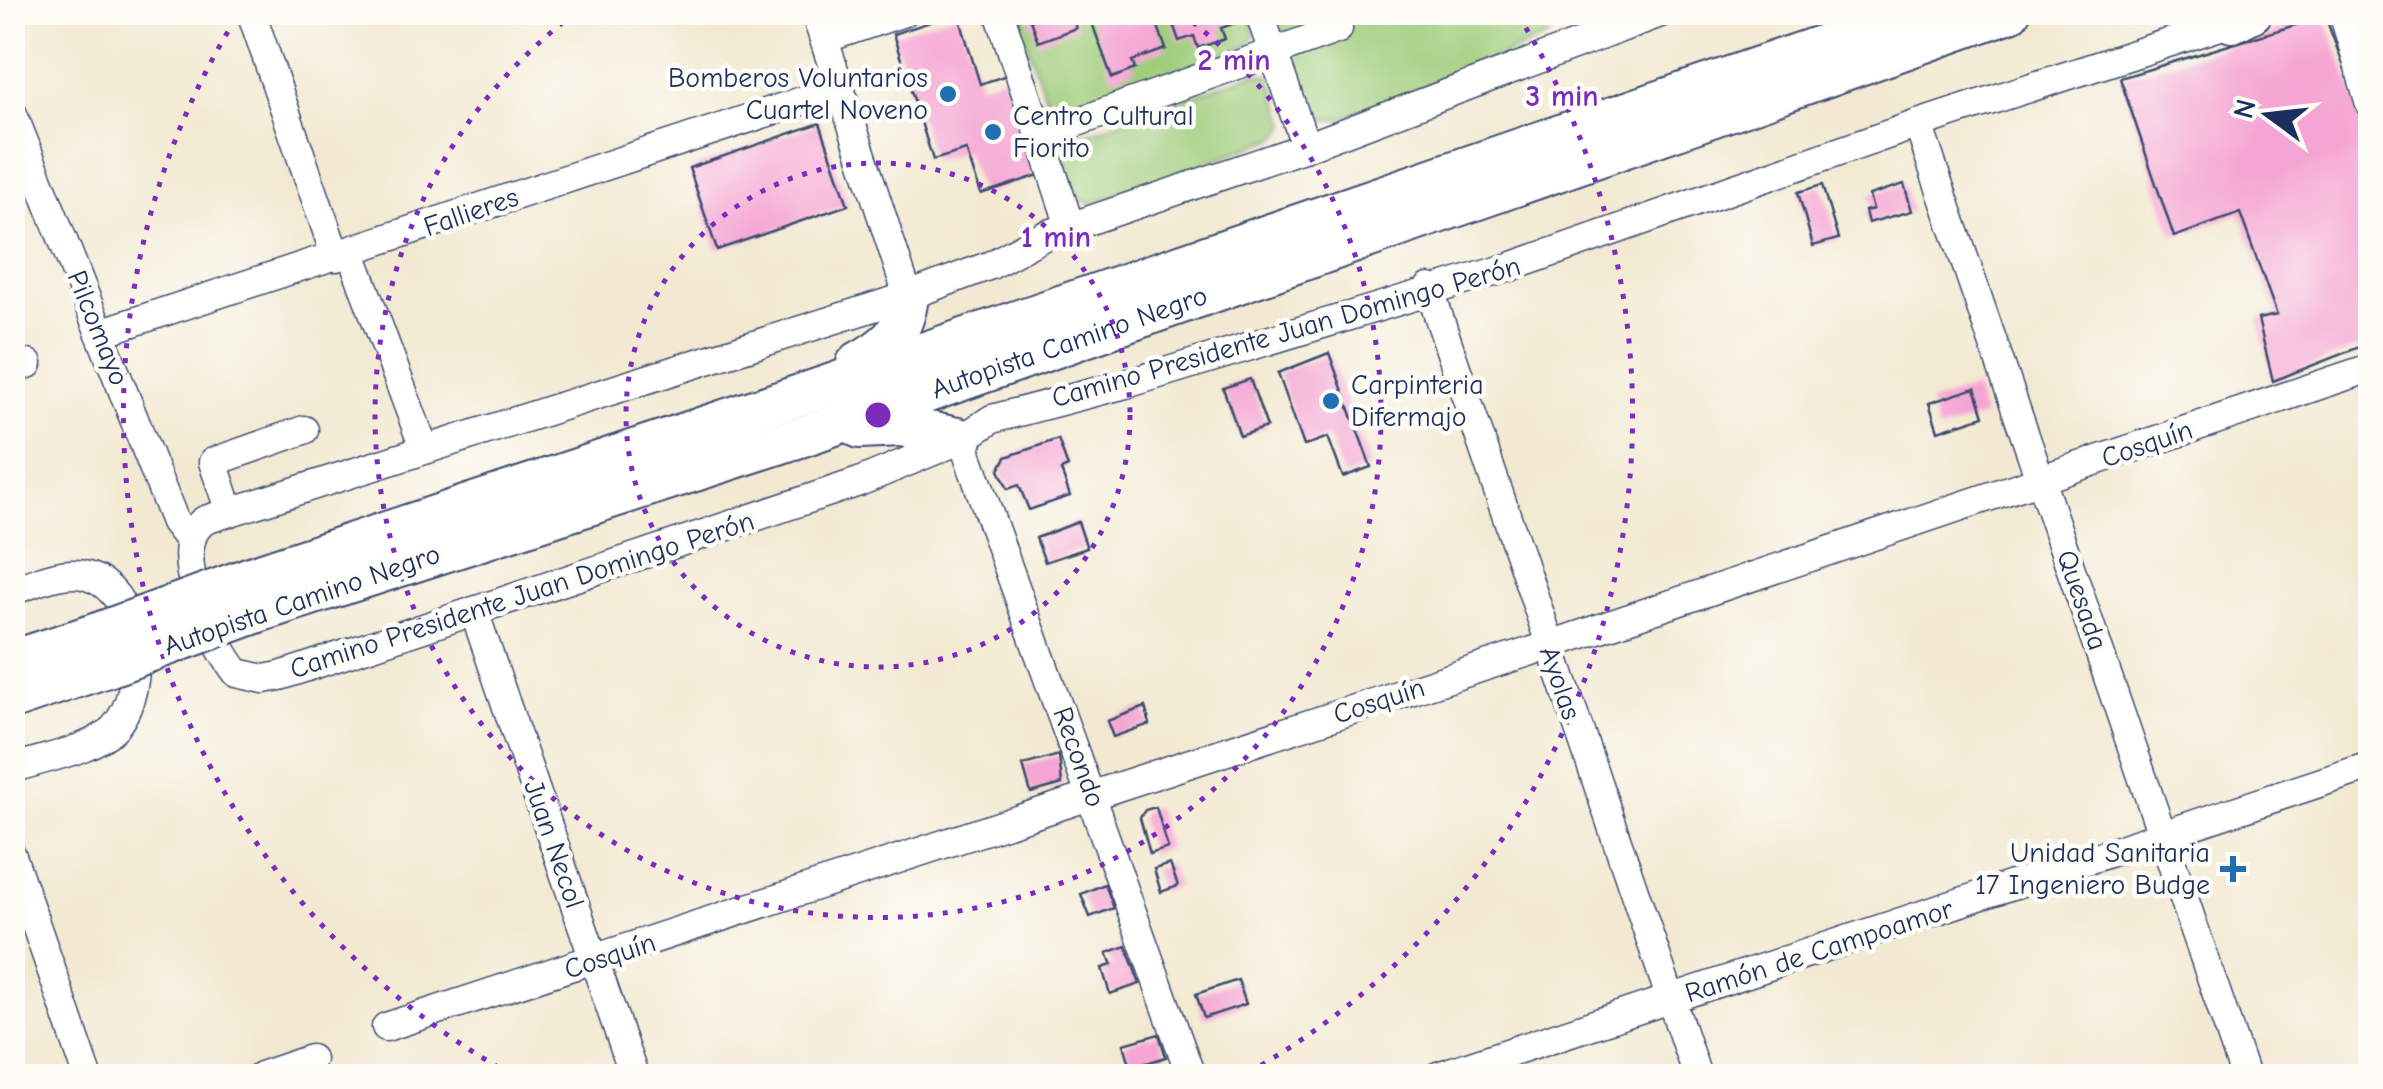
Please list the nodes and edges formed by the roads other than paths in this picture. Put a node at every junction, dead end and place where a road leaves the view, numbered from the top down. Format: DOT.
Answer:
graph roads {
  1 [pos="251,12"];
  2 [pos="904,12"];
  3 [pos="998,12"];
  4 [pos="1259,12"];
  5 [pos="1663,12"];
  6 [pos="1920,12"];
  7 [pos="2010,12"];
  8 [pos="2343,12"];
  9 [pos="2249,16"];
  10 [pos="820,26"];
  11 [pos="1338,29"];
  12 [pos="1272,52"];
  13 [pos="841,88"];
  14 [pos="2370,104"];
  15 [pos="12,112"];
  16 [pos="1918,124"];
  17 [pos="1041,135"];
  18 [pos="1306,147"];
  19 [pos="1070,226"];
  20 [pos="344,255"];
  21 [pos="1429,288"];
  22 [pos="908,296"];
  23 [pos="100,333"];
  24 [pos="2370,368"];
  25 [pos="802,394"];
  26 [pos="304,430"];
  27 [pos="806,435"];
  28 [pos="962,439"];
  29 [pos="424,448"];
  30 [pos="2040,481"];
  31 [pos="230,512"];
  32 [pos="190,540"];
  33 [pos="12,591"];
  34 [pos="256,594"];
  35 [pos="474,611"];
  36 [pos="1547,646"];
  37 [pos="104,649"];
  38 [pos="12,661"];
  39 [pos="12,700"];
  40 [pos="2370,766"];
  41 [pos="12,768"];
  42 [pos="1094,795"];
  43 [pos="2165,836"];
  44 [pos="12,856"];
  45 [pos="594,961"];
  46 [pos="1671,1000"];
  47 [pos="386,1027"];
  48 [pos="311,1060"];
  49 [pos="88,1076"];
  50 [pos="261,1076"];
  51 [pos="634,1076"];
  52 [pos="1191,1076"];
  53 [pos="1438,1076"];
  54 [pos="1697,1076"];
  55 [pos="2246,1076"];
  1 -- 20 [label="street"];
  2 -- 10 [label="street"];
  3 -- 17 [label="street"];
  4 -- 12 [label="street"];
  5 -- 18 [label="street"];
  6 -- 25 [label="highway, Autopista Camino Negro"];
  7 -- 27 [label="highway, Autopista Camino Negro"];
  8 -- 14 [label="street"];
  9 -- 16 [label="street, Camino Presidente Juan Domingo Perón"];
  10 -- 13 [label="street"];
  11 -- 12 [label="street"];
  12 -- 17 [label="street"];
  12 -- 18 [label="street"];
  13 -- 20 [label="street, Fallieres"];
  13 -- 22 [label="street"];
  15 -- 23 [label="street, Pilcomayo"];
  16 -- 21 [label="street, Camino Presidente Juan Domingo Perón"];
  16 -- 30 [label="street, Quesada"];
  17 -- 19 [label="street"];
  18 -- 19 [label="street"];
  19 -- 22 [label="street"];
  20 -- 23 [label="street, Fallieres"];
  20 -- 29 [label="street"];
  21 -- 28 [label="street, Camino Presidente Juan Domingo Perón"];
  21 -- 36 [label="street, Ayolas"];
  22 -- 25 [label="highway"];
  22 -- 29 [label="street"];
  23 -- 32 [label="street, Pilcomayo"];
  24 -- 30 [label="street, Cosquín"];
  25 -- 34 [label="highway, Autopista Camino Negro"];
  26 -- 31 [label="street"];
  27 -- 28 [label="highway"];
  27 -- 34 [label="highway, Autopista Camino Negro"];
  28 -- 35 [label="street, Camino Presidente Juan Domingo Perón"];
  28 -- 42 [label="street, Recondo"];
  29 -- 31 [label="street"];
  30 -- 36 [label="street, Cosquín"];
  30 -- 43 [label="street, Quesada"];
  31 -- 32 [label="street"];
  32 -- 35 [label="street, Camino Presidente Juan Domingo Perón"];
  33 -- 41 [label="street"];
  34 -- 37 [label="highway, Autopista Camino Negro, bridge"];
  35 -- 45 [label="street, Juan Necol"];
  36 -- 42 [label="street, Cosquín"];
  36 -- 46 [label="street, Ayolas"];
  37 -- 38 [label="highway, Autopista Camino Negro"];
  37 -- 39 [label="highway, Autopista Camino Negro"];
  40 -- 43 [label="street, Ramón de Campoamor"];
  42 -- 45 [label="street, Cosquín"];
  42 -- 52 [label="street, Recondo"];
  43 -- 46 [label="street, Ramón de Campoamor"];
  43 -- 55 [label="street, Quesada"];
  44 -- 49 [label="street"];
  45 -- 47 [label="street, Cosquín"];
  45 -- 51 [label="street, Juan Necol"];
  46 -- 53 [label="street, Ramón de Campoamor"];
  46 -- 54 [label="street, Ayolas"];
  48 -- 50 [label="street"];
}
